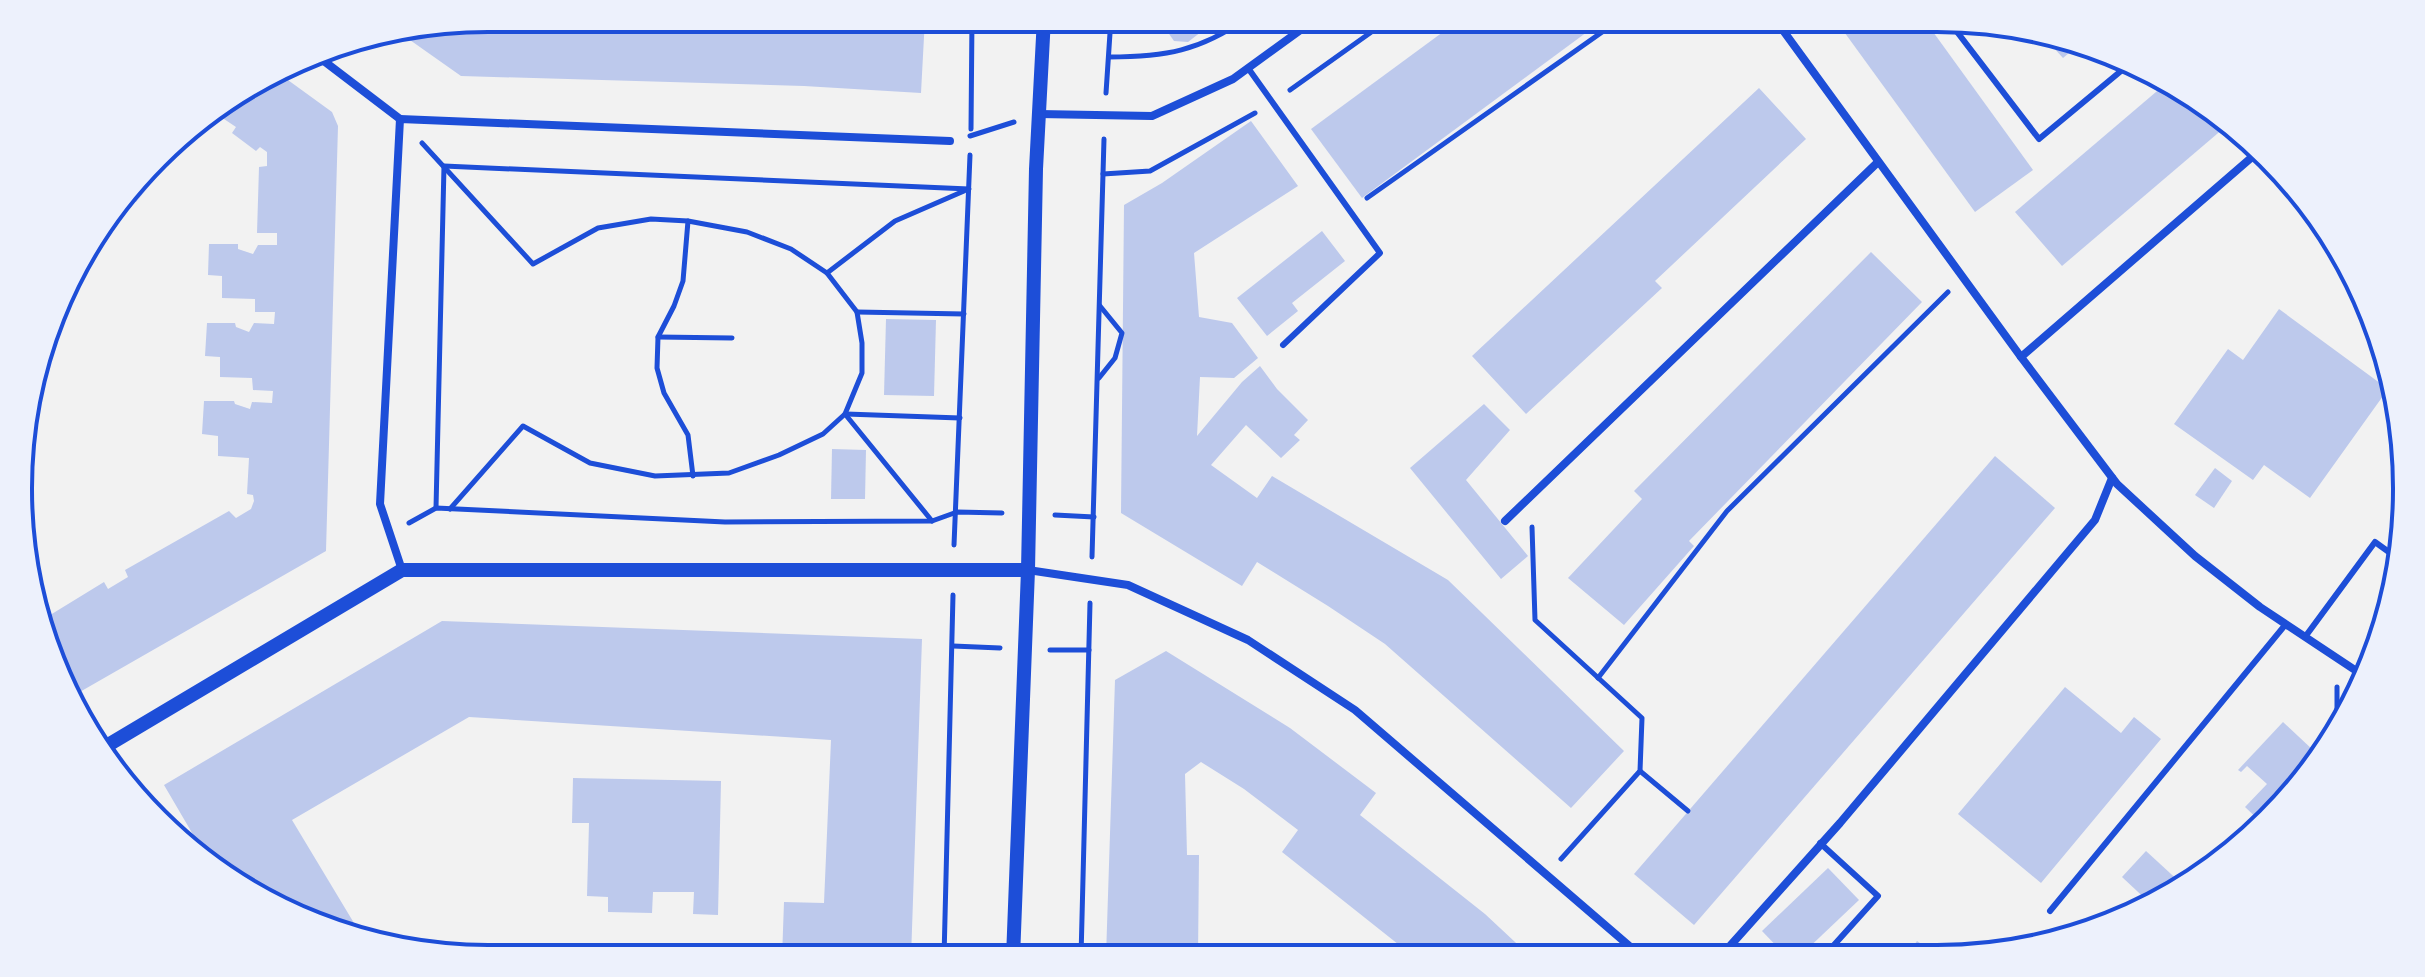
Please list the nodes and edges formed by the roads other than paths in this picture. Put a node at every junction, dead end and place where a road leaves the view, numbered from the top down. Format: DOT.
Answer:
graph roads {
  1 [pos="1043,32"];
  2 [pos="1298,32"];
  3 [pos="1784,32"];
  4 [pos="1958,33"];
  5 [pos="326,62"];
  6 [pos="1248,68"];
  7 [pos="2121,71"];
  8 [pos="1039,114"];
  9 [pos="400,119"];
  10 [pos="950,141"];
  11 [pos="2251,158"];
  12 [pos="1878,162"];
  13 [pos="1283,345"];
  14 [pos="2021,357"];
  15 [pos="2112,478"];
  16 [pos="1505,521"];
  17 [pos="2388,552"];
  18 [pos="402,570"];
  19 [pos="1028,570"];
  20 [pos="2286,624"];
  21 [pos="2305,637"];
  22 [pos="2355,670"];
  23 [pos="110,744"];
  24 [pos="1820,843"];
  25 [pos="2050,911"];
  26 [pos="1014,945"];
  27 [pos="1628,945"];
  28 [pos="1731,945"];
  29 [pos="1834,945"];
  1 -- 8 [label="street"];
  2 -- 6 [label="street"];
  3 -- 12 [label="street"];
  4 -- 7 [label="lane"];
  5 -- 9 [label="street"];
  6 -- 8 [label="street"];
  6 -- 13 [label="lane"];
  8 -- 19 [label="street"];
  9 -- 10 [label="street"];
  9 -- 18 [label="street"];
  11 -- 14 [label="street"];
  12 -- 14 [label="street"];
  12 -- 16 [label="street"];
  14 -- 15 [label="street"];
  15 -- 20 [label="street"];
  15 -- 24 [label="street"];
  17 -- 21 [label="lane"];
  18 -- 19 [label="street"];
  18 -- 23 [label="street"];
  19 -- 26 [label="street"];
  19 -- 27 [label="street"];
  20 -- 21 [label="street"];
  20 -- 25 [label="lane"];
  21 -- 22 [label="street"];
  24 -- 28 [label="street"];
  24 -- 29 [label="lane"];
}
